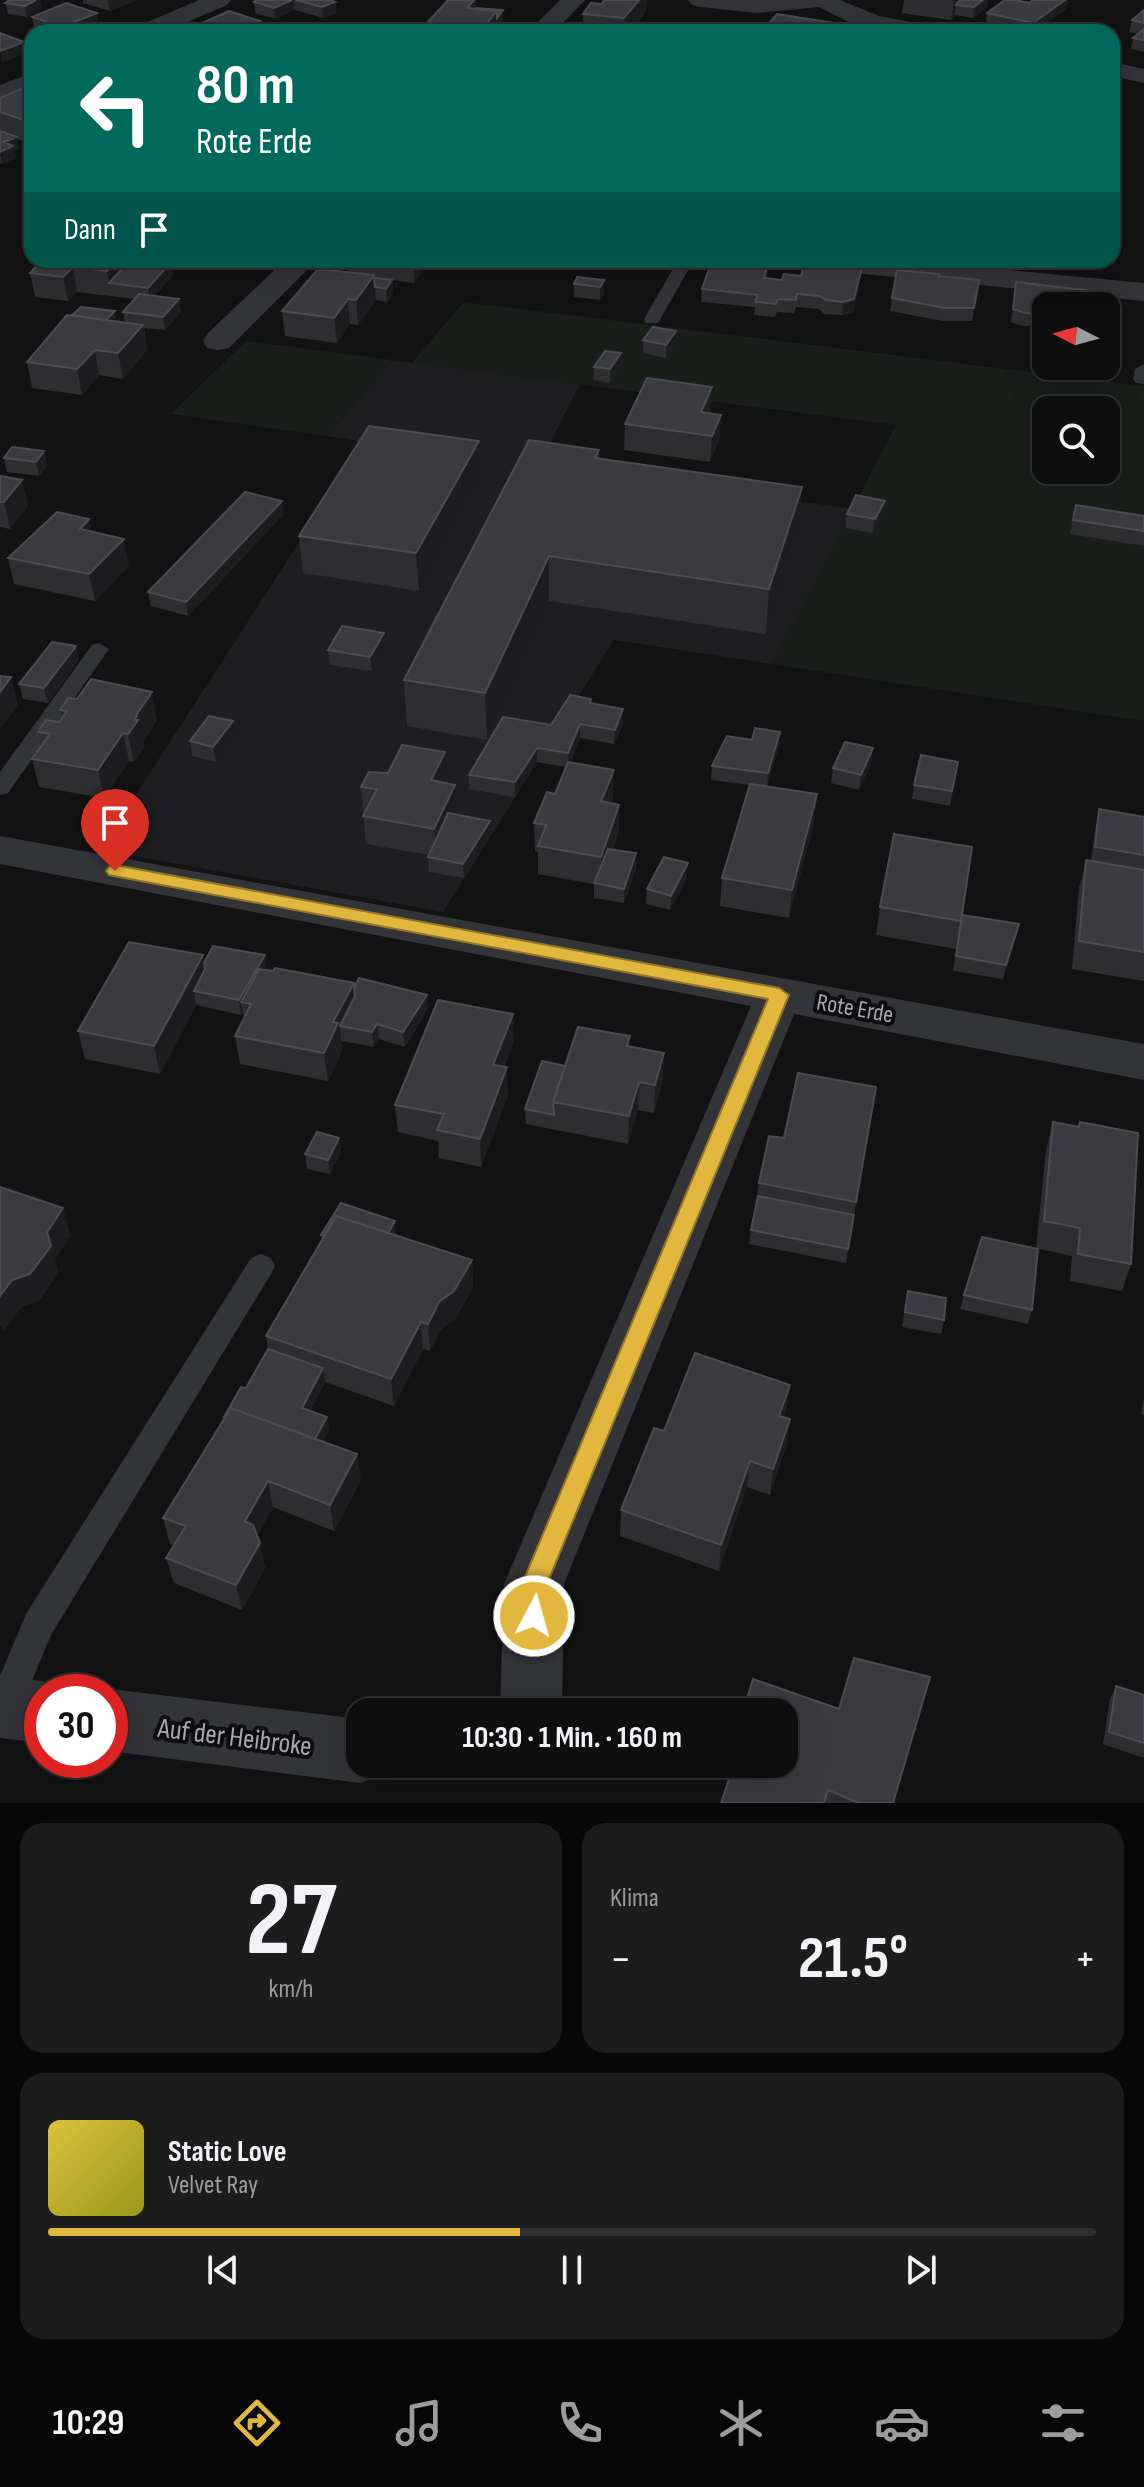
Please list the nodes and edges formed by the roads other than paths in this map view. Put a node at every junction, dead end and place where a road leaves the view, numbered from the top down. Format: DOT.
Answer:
graph roads {
  1 [pos="219,0"];
  2 [pos="573,0"];
  3 [pos="700,0"];
  4 [pos="821,0"];
  5 [pos="163,24"];
  6 [pos="548,24"];
  7 [pos="877,24"];
  8 [pos="1120,71"];
  9 [pos="1144,76"];
  10 [pos="24,84"];
  11 [pos="0,94"];
  12 [pos="294,268"];
  13 [pos="681,268"];
  14 [pos="979,268"];
  15 [pos="1144,292"];
  16 [pos="652,319"];
  17 [pos="218,341"];
  18 [pos="99,649"];
  19 [pos="0,788"];
  20 [pos="0,850"];
  21 [pos="779,995"];
  22 [pos="1144,1062"];
  23 [pos="261,1266"];
  24 [pos="531,1698"];
  25 [pos="15,1709"];
  26 [pos="128,1722"];
  27 [pos="346,1749"];
  1 -- 5 [label="street"];
  2 -- 6 [label="street"];
  3 -- 4 [label="street"];
  4 -- 7 [label="street"];
  8 -- 9 [label="street"];
  10 -- 11 [label="street"];
  12 -- 17 [label="street"];
  13 -- 16 [label="lane"];
  14 -- 15 [label="street"];
  18 -- 19 [label="lane"];
  20 -- 21 [label="street, Rote Erde"];
  21 -- 22 [label="street, Rote Erde"];
  21 -- 24 [label="street"];
  23 -- 25 [label="lane"];
  26 -- 27 [label="street, Auf der Heibroke"];
}
